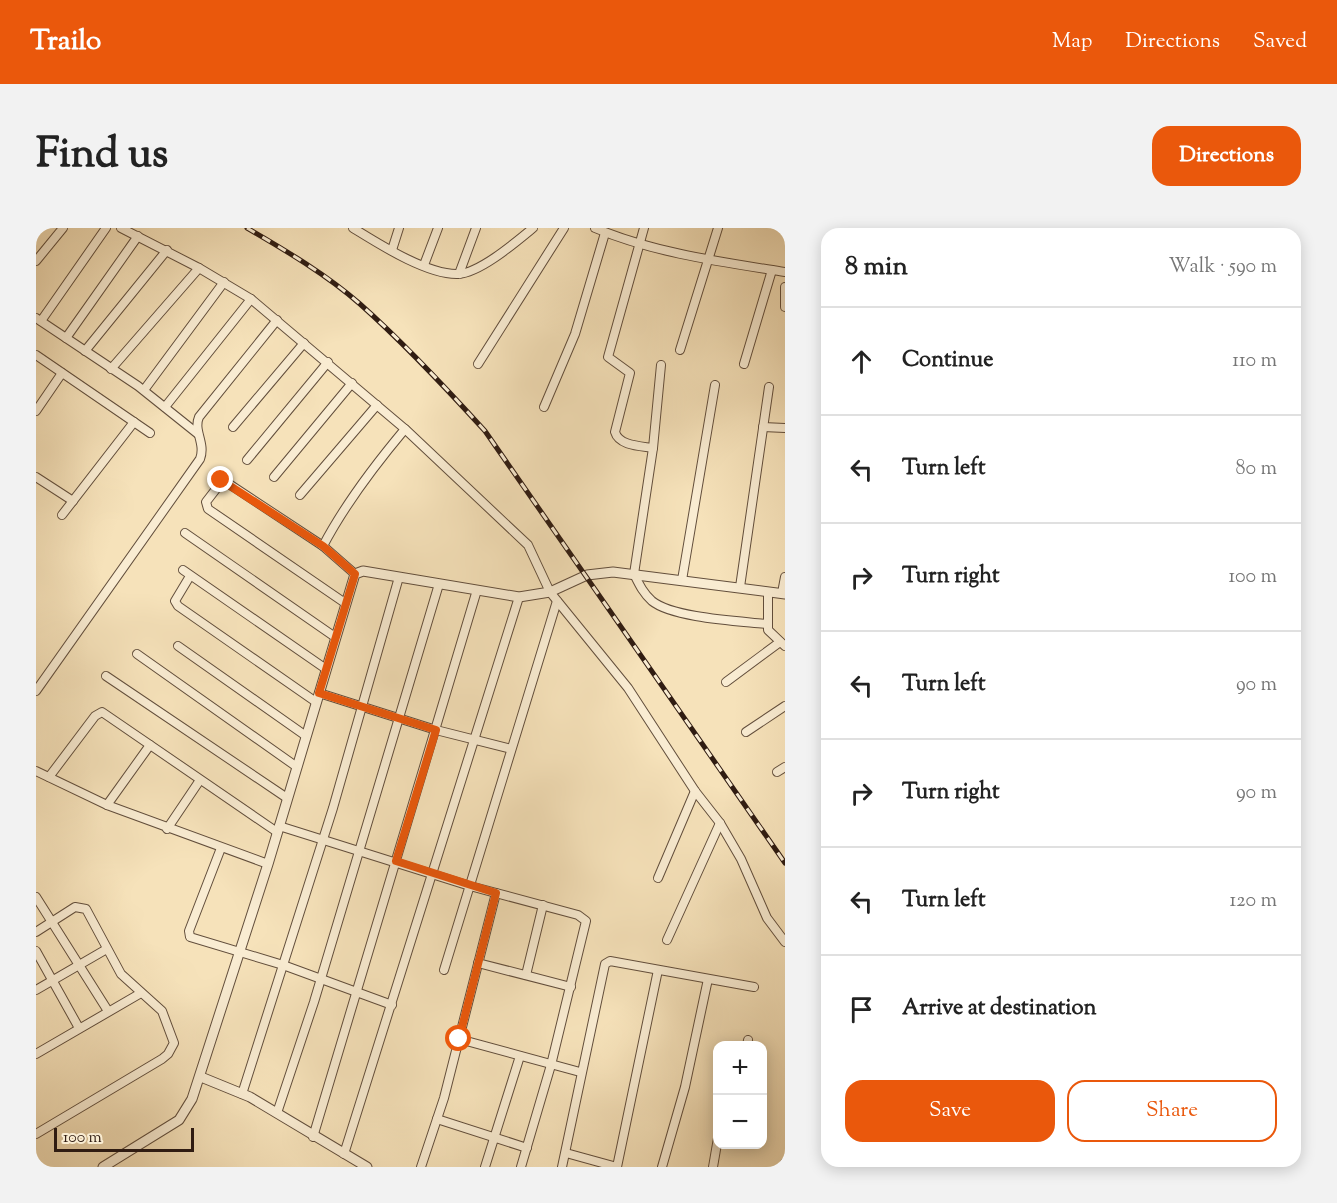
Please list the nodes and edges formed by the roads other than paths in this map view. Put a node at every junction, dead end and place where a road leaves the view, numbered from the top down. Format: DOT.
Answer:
graph roads {
  1 [pos="63,228"];
  2 [pos="106,228"];
  3 [pos="121,228"];
  4 [pos="352,228"];
  5 [pos="399,228"];
  6 [pos="438,228"];
  7 [pos="476,228"];
  8 [pos="532,228"];
  9 [pos="564,228"];
  10 [pos="595,228"];
  11 [pos="644,228"];
  12 [pos="718,228"];
  13 [pos="363,231"];
  14 [pos="605,232"];
  15 [pos="138,236"];
  16 [pos="640,243"];
  17 [pos="167,250"];
  18 [pos="392,250"];
  19 [pos="710,259"];
  20 [pos="36,261"];
  21 [pos="424,265"];
  22 [pos="199,268"];
  23 [pos="772,270"];
  24 [pos="785,270"];
  25 [pos="459,274"];
  26 [pos="224,282"];
  27 [pos="785,287"];
  28 [pos="250,299"];
  29 [pos="785,307"];
  30 [pos="39,320"];
  31 [pos="277,320"];
  32 [pos="66,338"];
  33 [pos="304,343"];
  34 [pos="680,350"];
  35 [pos="85,351"];
  36 [pos="36,355"];
  37 [pos="328,362"];
  38 [pos="478,364"];
  39 [pos="744,364"];
  40 [pos="661,365"];
  41 [pos="111,369"];
  42 [pos="62,373"];
  43 [pos="352,383"];
  44 [pos="715,385"];
  45 [pos="769,387"];
  46 [pos="144,390"];
  47 [pos="377,405"];
  48 [pos="544,406"];
  49 [pos="165,407"];
  50 [pos="36,411"];
  51 [pos="134,422"];
  52 [pos="233,427"];
  53 [pos="764,427"];
  54 [pos="785,428"];
  55 [pos="405,429"];
  56 [pos="150,433"];
  57 [pos="200,435"];
  58 [pos="653,448"];
  59 [pos="247,460"];
  60 [pos="36,477"];
  61 [pos="274,477"];
  62 [pos="300,495"];
  63 [pos="73,501"];
  64 [pos="62,515"];
  65 [pos="185,533"];
  66 [pos="323,546"];
  67 [pos="183,570"];
  68 [pos="355,574"];
  69 [pos="634,574"];
  70 [pos="190,576"];
  71 [pos="399,577"];
  72 [pos="785,577"];
  73 [pos="682,580"];
  74 [pos="439,584"];
  75 [pos="740,587"];
  76 [pos="477,590"];
  77 [pos="550,592"];
  78 [pos="768,592"];
  79 [pos="783,594"];
  80 [pos="519,597"];
  81 [pos="557,601"];
  82 [pos="345,603"];
  83 [pos="766,624"];
  84 [pos="335,637"];
  85 [pos="782,644"];
  86 [pos="178,646"];
  87 [pos="137,654"];
  88 [pos="326,669"];
  89 [pos="106,676"];
  90 [pos="726,682"];
  91 [pos="36,691"];
  92 [pos="317,698"];
  93 [pos="363,706"];
  94 [pos="785,706"];
  95 [pos="400,718"];
  96 [pos="436,730"];
  97 [pos="746,732"];
  98 [pos="306,736"];
  99 [pos="476,741"];
  100 [pos="150,745"];
  101 [pos="511,749"];
  102 [pos="297,767"];
  103 [pos="785,767"];
  104 [pos="36,771"];
  105 [pos="777,772"];
  106 [pos="49,777"];
  107 [pos="200,780"];
  108 [pos="695,791"];
  109 [pos="287,798"];
  110 [pos="107,805"];
  111 [pos="720,823"];
  112 [pos="167,829"];
  113 [pos="278,829"];
  114 [pos="323,839"];
  115 [pos="221,848"];
  116 [pos="360,851"];
  117 [pos="396,861"];
  118 [pos="268,864"];
  119 [pos="434,874"];
  120 [pos="658,878"];
  121 [pos="470,886"];
  122 [pos="496,893"];
  123 [pos="36,897"];
  124 [pos="543,905"];
  125 [pos="52,923"];
  126 [pos="36,932"];
  127 [pos="667,940"];
  128 [pos="785,942"];
  129 [pos="105,950"];
  130 [pos="36,951"];
  131 [pos="239,954"];
  132 [pos="478,963"];
  133 [pos="78,964"];
  134 [pos="283,965"];
  135 [pos="444,970"];
  136 [pos="658,970"];
  137 [pos="526,975"];
  138 [pos="321,978"];
  139 [pos="708,979"];
  140 [pos="52,980"];
  141 [pos="571,987"];
  142 [pos="754,987"];
  143 [pos="36,990"];
  144 [pos="358,992"];
  145 [pos="141,993"];
  146 [pos="392,1005"];
  147 [pos="108,1011"];
  148 [pos="79,1028"];
  149 [pos="459,1039"];
  150 [pos="36,1054"];
  151 [pos="520,1056"];
  152 [pos="551,1065"];
  153 [pos="580,1072"];
  154 [pos="201,1077"];
  155 [pos="242,1094"];
  156 [pos="277,1113"];
  157 [pos="437,1119"];
  158 [pos="36,1134"];
  159 [pos="495,1136"];
  160 [pos="313,1137"];
  161 [pos="527,1148"];
  162 [pos="715,1149"];
  163 [pos="566,1153"];
  164 [pos="344,1154"];
  165 [pos="103,1167"];
  166 [pos="367,1167"];
  167 [pos="421,1167"];
  168 [pos="485,1167"];
  169 [pos="521,1167"];
  170 [pos="562,1167"];
  171 [pos="617,1167"];
  172 [pos="662,1167"];
  173 [pos="712,1167"];
  1 -- 20 [label="street"];
  2 -- 30 [label="street"];
  3 -- 15 [label="street"];
  4 -- 13 [label="street"];
  5 -- 18 [label="street"];
  6 -- 21 [label="street"];
  7 -- 25 [label="street"];
  8 -- 25 [label="street"];
  9 -- 38 [label="street"];
  10 -- 14 [label="street"];
  11 -- 16 [label="street"];
  12 -- 19 [label="street"];
  13 -- 18 [label="street"];
  14 -- 16 [label="street"];
  14 -- 48 [label="street"];
  15 -- 17 [label="street"];
  15 -- 32 [label="street"];
  16 -- 19 [label="street"];
  16 -- 58 [label="street"];
  17 -- 22 [label="street"];
  17 -- 35 [label="street"];
  18 -- 21 [label="street"];
  19 -- 23 [label="street"];
  19 -- 34 [label="street"];
  21 -- 25 [label="street"];
  22 -- 26 [label="street"];
  22 -- 41 [label="street"];
  23 -- 24 [label="street"];
  23 -- 39 [label="street"];
  26 -- 28 [label="street"];
  26 -- 46 [label="street"];
  27 -- 29 [label="street"];
  28 -- 31 [label="street"];
  28 -- 49 [label="street"];
  30 -- 32 [label="street"];
  31 -- 33 [label="street"];
  31 -- 57 [label="street"];
  32 -- 35 [label="street"];
  33 -- 37 [label="street"];
  33 -- 52 [label="street"];
  35 -- 41 [label="street"];
  36 -- 42 [label="street"];
  37 -- 43 [label="street"];
  37 -- 59 [label="street"];
  40 -- 58 [label="street"];
  41 -- 46 [label="street"];
  42 -- 50 [label="street"];
  42 -- 51 [label="street"];
  43 -- 47 [label="street"];
  43 -- 61 [label="street"];
  44 -- 73 [label="street"];
  45 -- 53 [label="street"];
  46 -- 49 [label="street"];
  47 -- 55 [label="street"];
  47 -- 62 [label="street"];
  49 -- 57 [label="street"];
  51 -- 56 [label="street"];
  51 -- 63 [label="street"];
  53 -- 54 [label="street"];
  53 -- 75 [label="street"];
  55 -- 66 [label="street"];
  55 -- 77 [label="street"];
  57 -- 91 [label="street"];
  58 -- 69 [label="street"];
  60 -- 63 [label="street"];
  63 -- 64 [label="street"];
  65 -- 84 [label="street"];
  66 -- 68 [label="street"];
  66 -- 82 [label="street"];
  67 -- 70 [label="street"];
  68 -- 71 [label="street"];
  68 -- 82 [label="street"];
  69 -- 73 [label="street"];
  69 -- 77 [label="street"];
  69 -- 83 [label="street"];
  70 -- 88 [label="street"];
  70 -- 92 [label="street"];
  71 -- 74 [label="street"];
  71 -- 93 [label="street"];
  72 -- 79 [label="street"];
  73 -- 75 [label="street"];
  74 -- 76 [label="street"];
  74 -- 95 [label="street"];
  75 -- 78 [label="street"];
  76 -- 80 [label="street"];
  76 -- 96 [label="street"];
  77 -- 80 [label="street"];
  77 -- 81 [label="street"];
  78 -- 79 [label="street"];
  78 -- 83 [label="street"];
  80 -- 99 [label="street"];
  81 -- 101 [label="street"];
  81 -- 108 [label="street"];
  82 -- 84 [label="street"];
  83 -- 85 [label="street"];
  84 -- 88 [label="street"];
  85 -- 90 [label="street"];
  86 -- 98 [label="street"];
  87 -- 102 [label="street"];
  88 -- 92 [label="street"];
  89 -- 109 [label="street"];
  92 -- 93 [label="street"];
  92 -- 98 [label="street"];
  93 -- 95 [label="street"];
  93 -- 114 [label="street"];
  94 -- 97 [label="street"];
  95 -- 96 [label="street"];
  95 -- 116 [label="street"];
  96 -- 99 [label="street"];
  96 -- 117 [label="street"];
  98 -- 102 [label="street"];
  99 -- 101 [label="street"];
  99 -- 119 [label="street"];
  100 -- 106 [label="street"];
  100 -- 107 [label="street"];
  100 -- 110 [label="street"];
  101 -- 121 [label="street"];
  102 -- 109 [label="street"];
  103 -- 105 [label="street"];
  104 -- 106 [label="street"];
  106 -- 110 [label="street"];
  107 -- 112 [label="street"];
  107 -- 113 [label="street"];
  108 -- 111 [label="street"];
  108 -- 120 [label="street"];
  109 -- 113 [label="street"];
  110 -- 112 [label="street"];
  111 -- 127 [label="street"];
  111 -- 128 [label="street"];
  112 -- 115 [label="street"];
  113 -- 114 [label="street"];
  113 -- 118 [label="street"];
  114 -- 116 [label="street"];
  114 -- 134 [label="street"];
  115 -- 118 [label="street"];
  115 -- 131 [label="street"];
  116 -- 117 [label="street"];
  116 -- 138 [label="street"];
  117 -- 119 [label="street"];
  117 -- 144 [label="street"];
  118 -- 131 [label="street"];
  119 -- 121 [label="street"];
  119 -- 146 [label="street"];
  121 -- 122 [label="street"];
  121 -- 135 [label="street"];
  122 -- 124 [label="street"];
  122 -- 132 [label="street"];
  123 -- 125 [label="street"];
  124 -- 137 [label="street"];
  124 -- 141 [label="street"];
  125 -- 126 [label="street"];
  125 -- 129 [label="street"];
  125 -- 133 [label="street"];
  129 -- 133 [label="street"];
  129 -- 145 [label="street"];
  130 -- 140 [label="street"];
  131 -- 134 [label="street"];
  131 -- 154 [label="street"];
  132 -- 137 [label="street"];
  132 -- 149 [label="street"];
  133 -- 140 [label="street"];
  133 -- 147 [label="street"];
  134 -- 138 [label="street"];
  134 -- 155 [label="street"];
  136 -- 139 [label="street"];
  136 -- 153 [label="street"];
  136 -- 171 [label="street"];
  137 -- 141 [label="street"];
  138 -- 144 [label="street"];
  138 -- 156 [label="street"];
  139 -- 142 [label="street"];
  139 -- 172 [label="street"];
  140 -- 143 [label="street"];
  140 -- 148 [label="street"];
  141 -- 152 [label="street"];
  144 -- 146 [label="street"];
  144 -- 160 [label="street"];
  145 -- 147 [label="street"];
  145 -- 158 [label="street"];
  146 -- 164 [label="street"];
  147 -- 148 [label="street"];
  148 -- 150 [label="street"];
  149 -- 151 [label="street"];
  149 -- 157 [label="street"];
  151 -- 152 [label="street"];
  151 -- 159 [label="street"];
  152 -- 153 [label="street"];
  152 -- 161 [label="street"];
  153 -- 163 [label="street"];
  154 -- 155 [label="street"];
  154 -- 165 [label="street"];
  155 -- 156 [label="street"];
  156 -- 160 [label="street"];
  157 -- 159 [label="street"];
  157 -- 167 [label="street"];
  159 -- 161 [label="street"];
  159 -- 168 [label="street"];
  160 -- 164 [label="street"];
  161 -- 169 [label="street"];
  162 -- 173 [label="street"];
  163 -- 170 [label="street"];
  163 -- 171 [label="street"];
  164 -- 166 [label="street"];
}
